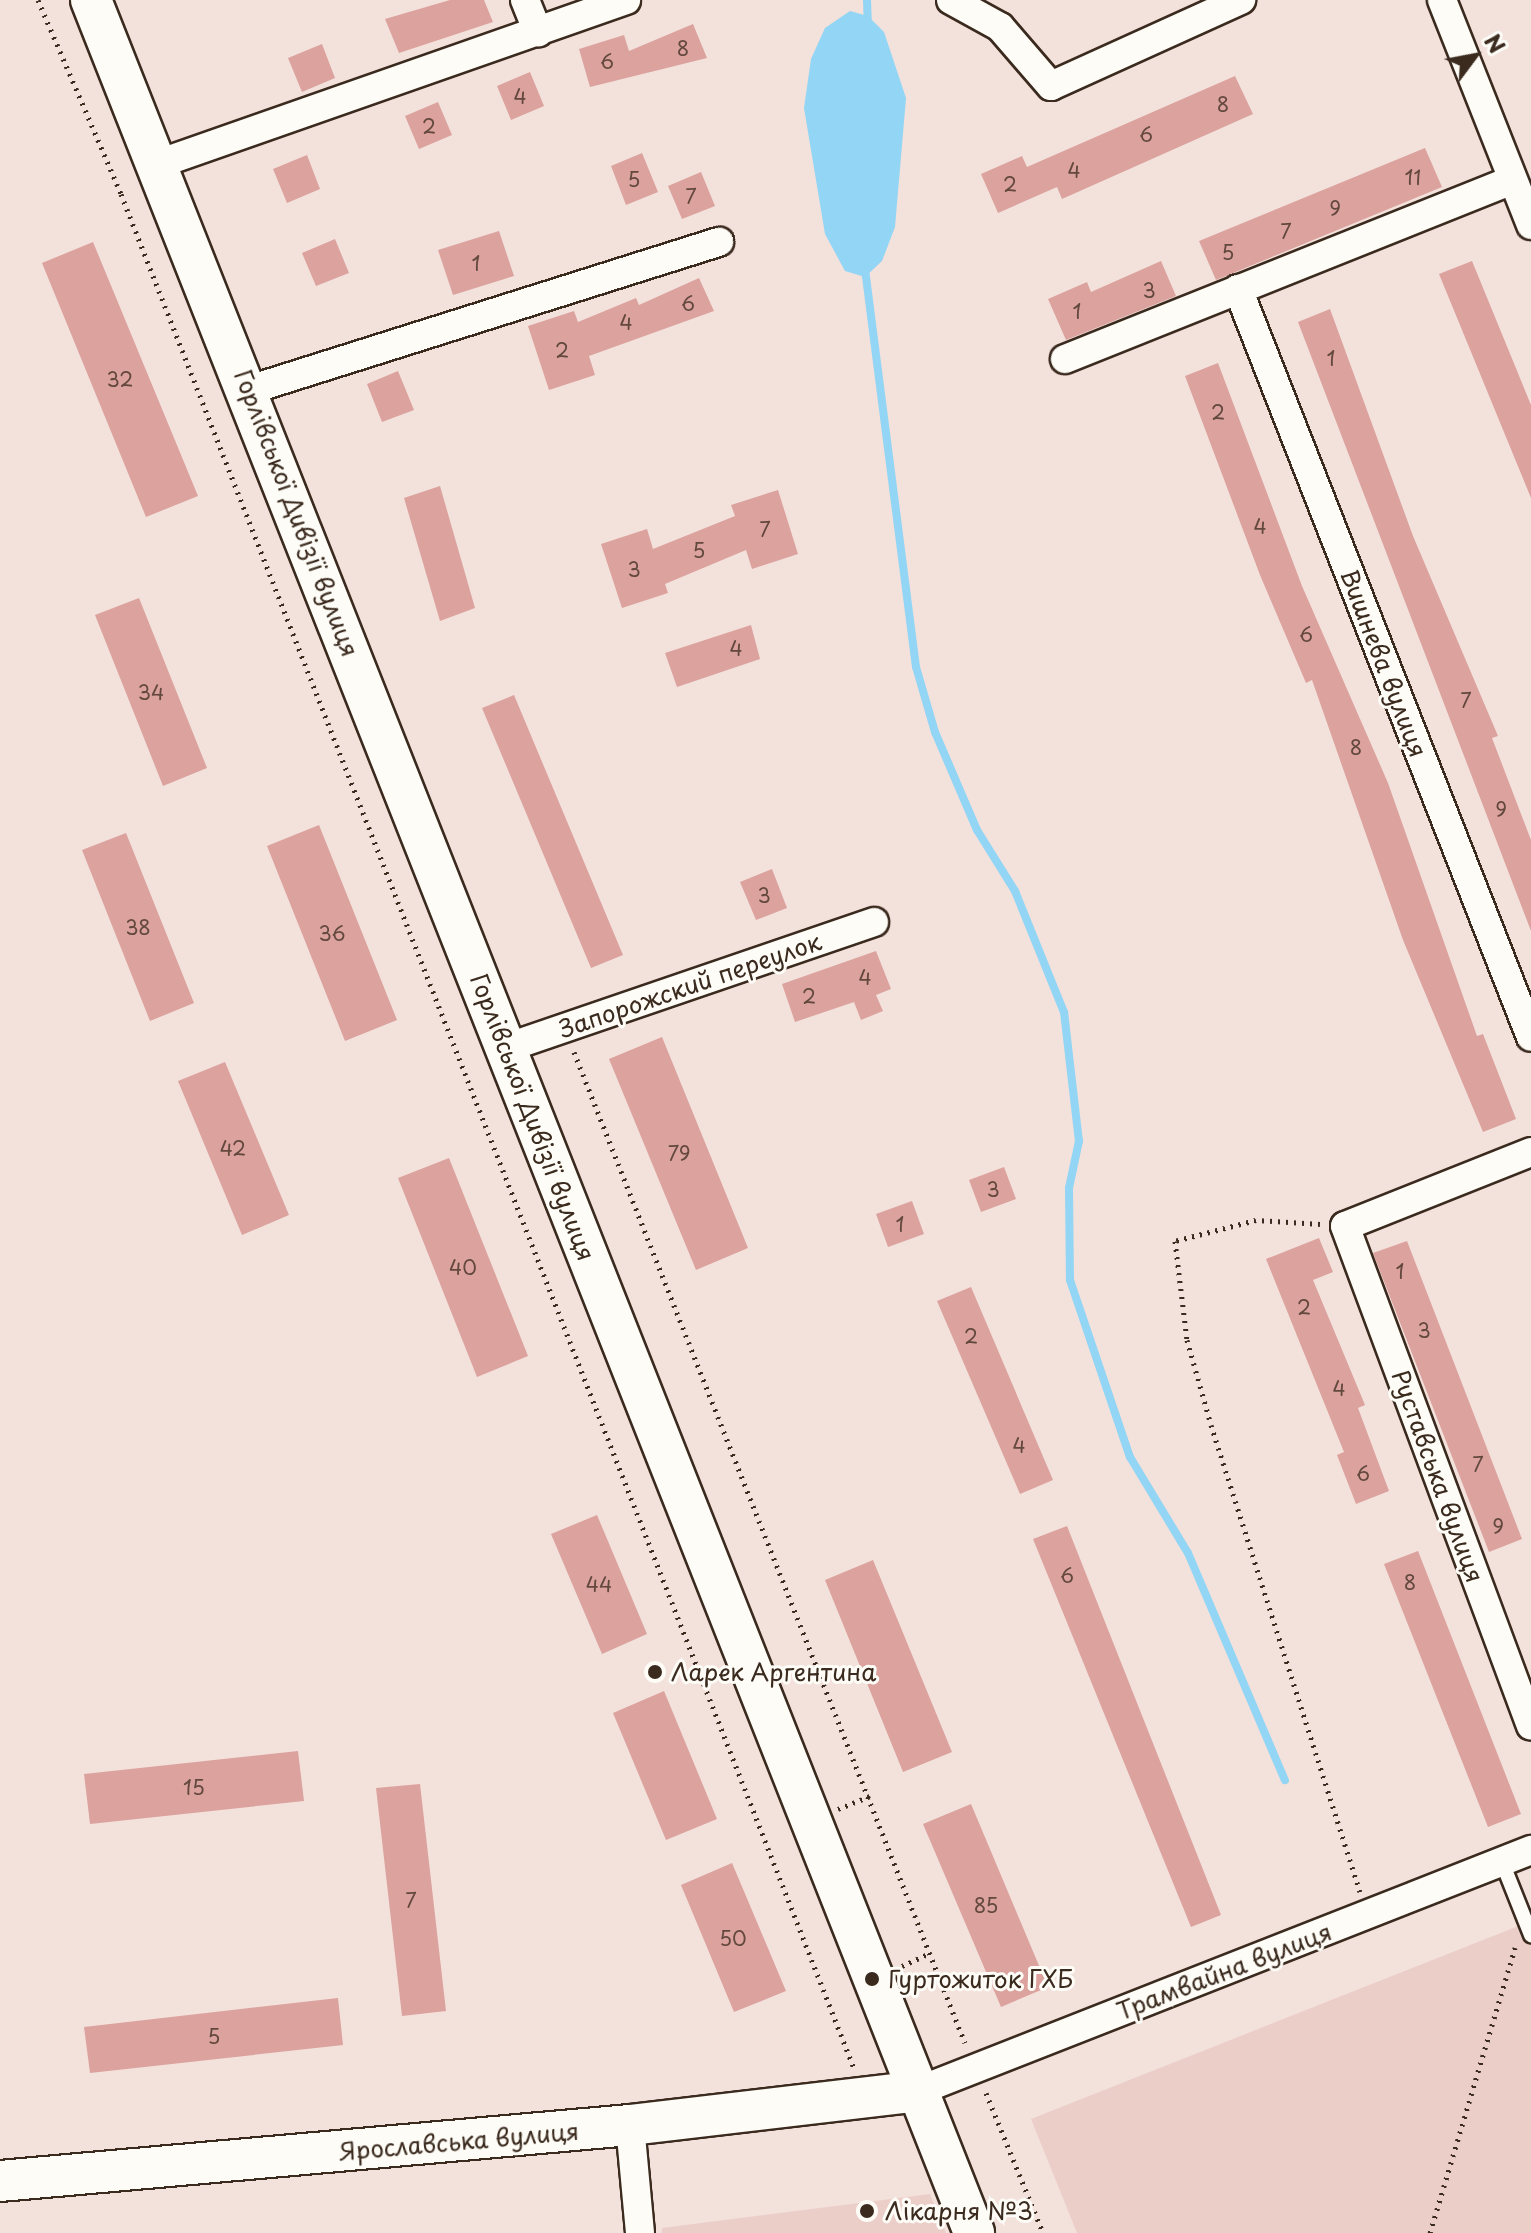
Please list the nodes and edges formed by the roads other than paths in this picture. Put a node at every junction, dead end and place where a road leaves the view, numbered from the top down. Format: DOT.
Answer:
graph roads {
  1 [pos="91,0"];
  2 [pos="525,0"];
  3 [pos="626,0"];
  4 [pos="951,0"];
  5 [pos="1241,0"];
  6 [pos="1442,0"];
  7 [pos="538,33"];
  8 [pos="158,164"];
  9 [pos="1513,180"];
  10 [pos="1531,225"];
  11 [pos="719,242"];
  12 [pos="1238,289"];
  13 [pos="1065,359"];
  14 [pos="249,390"];
  15 [pos="874,922"];
  16 [pos="1531,1037"];
  17 [pos="506,1048"];
  18 [pos="1531,1152"];
  19 [pos="1531,1726"];
  20 [pos="1531,1850"];
  21 [pos="1502,1862"];
  22 [pos="1531,1935"];
  23 [pos="918,2091"];
  24 [pos="630,2125"];
  25 [pos="0,2181"];
  26 [pos="640,2233"];
  27 [pos="974,2233"];
  1 -- 8 [label="main road, Горлівської Дивізії вулиця"];
  2 -- 7 [label="street"];
  3 -- 7 [label="street"];
  4 -- 5 [label="street"];
  6 -- 9 [label="street"];
  7 -- 8 [label="street"];
  8 -- 14 [label="main road, Горлівської Дивізії вулиця"];
  9 -- 10 [label="street"];
  9 -- 12 [label="street"];
  11 -- 14 [label="street"];
  12 -- 13 [label="street"];
  12 -- 16 [label="street, Вишнева вулиця"];
  14 -- 17 [label="main road, Горлівської Дивізії вулиця"];
  15 -- 17 [label="street, Запорожский переулок"];
  17 -- 23 [label="main road, Горлівської Дивізії вулиця"];
  18 -- 19 [label="street, Руставська вулиця"];
  20 -- 21 [label="street, Трамвайна вулиця"];
  21 -- 22 [label="lane"];
  21 -- 23 [label="street, Трамвайна вулиця"];
  23 -- 24 [label="main road, Ярославська вулиця"];
  23 -- 27 [label="main road, Горлівської Дивізії вулиця"];
  24 -- 25 [label="main road, Ярославська вулиця"];
  24 -- 26 [label="street"];
}
